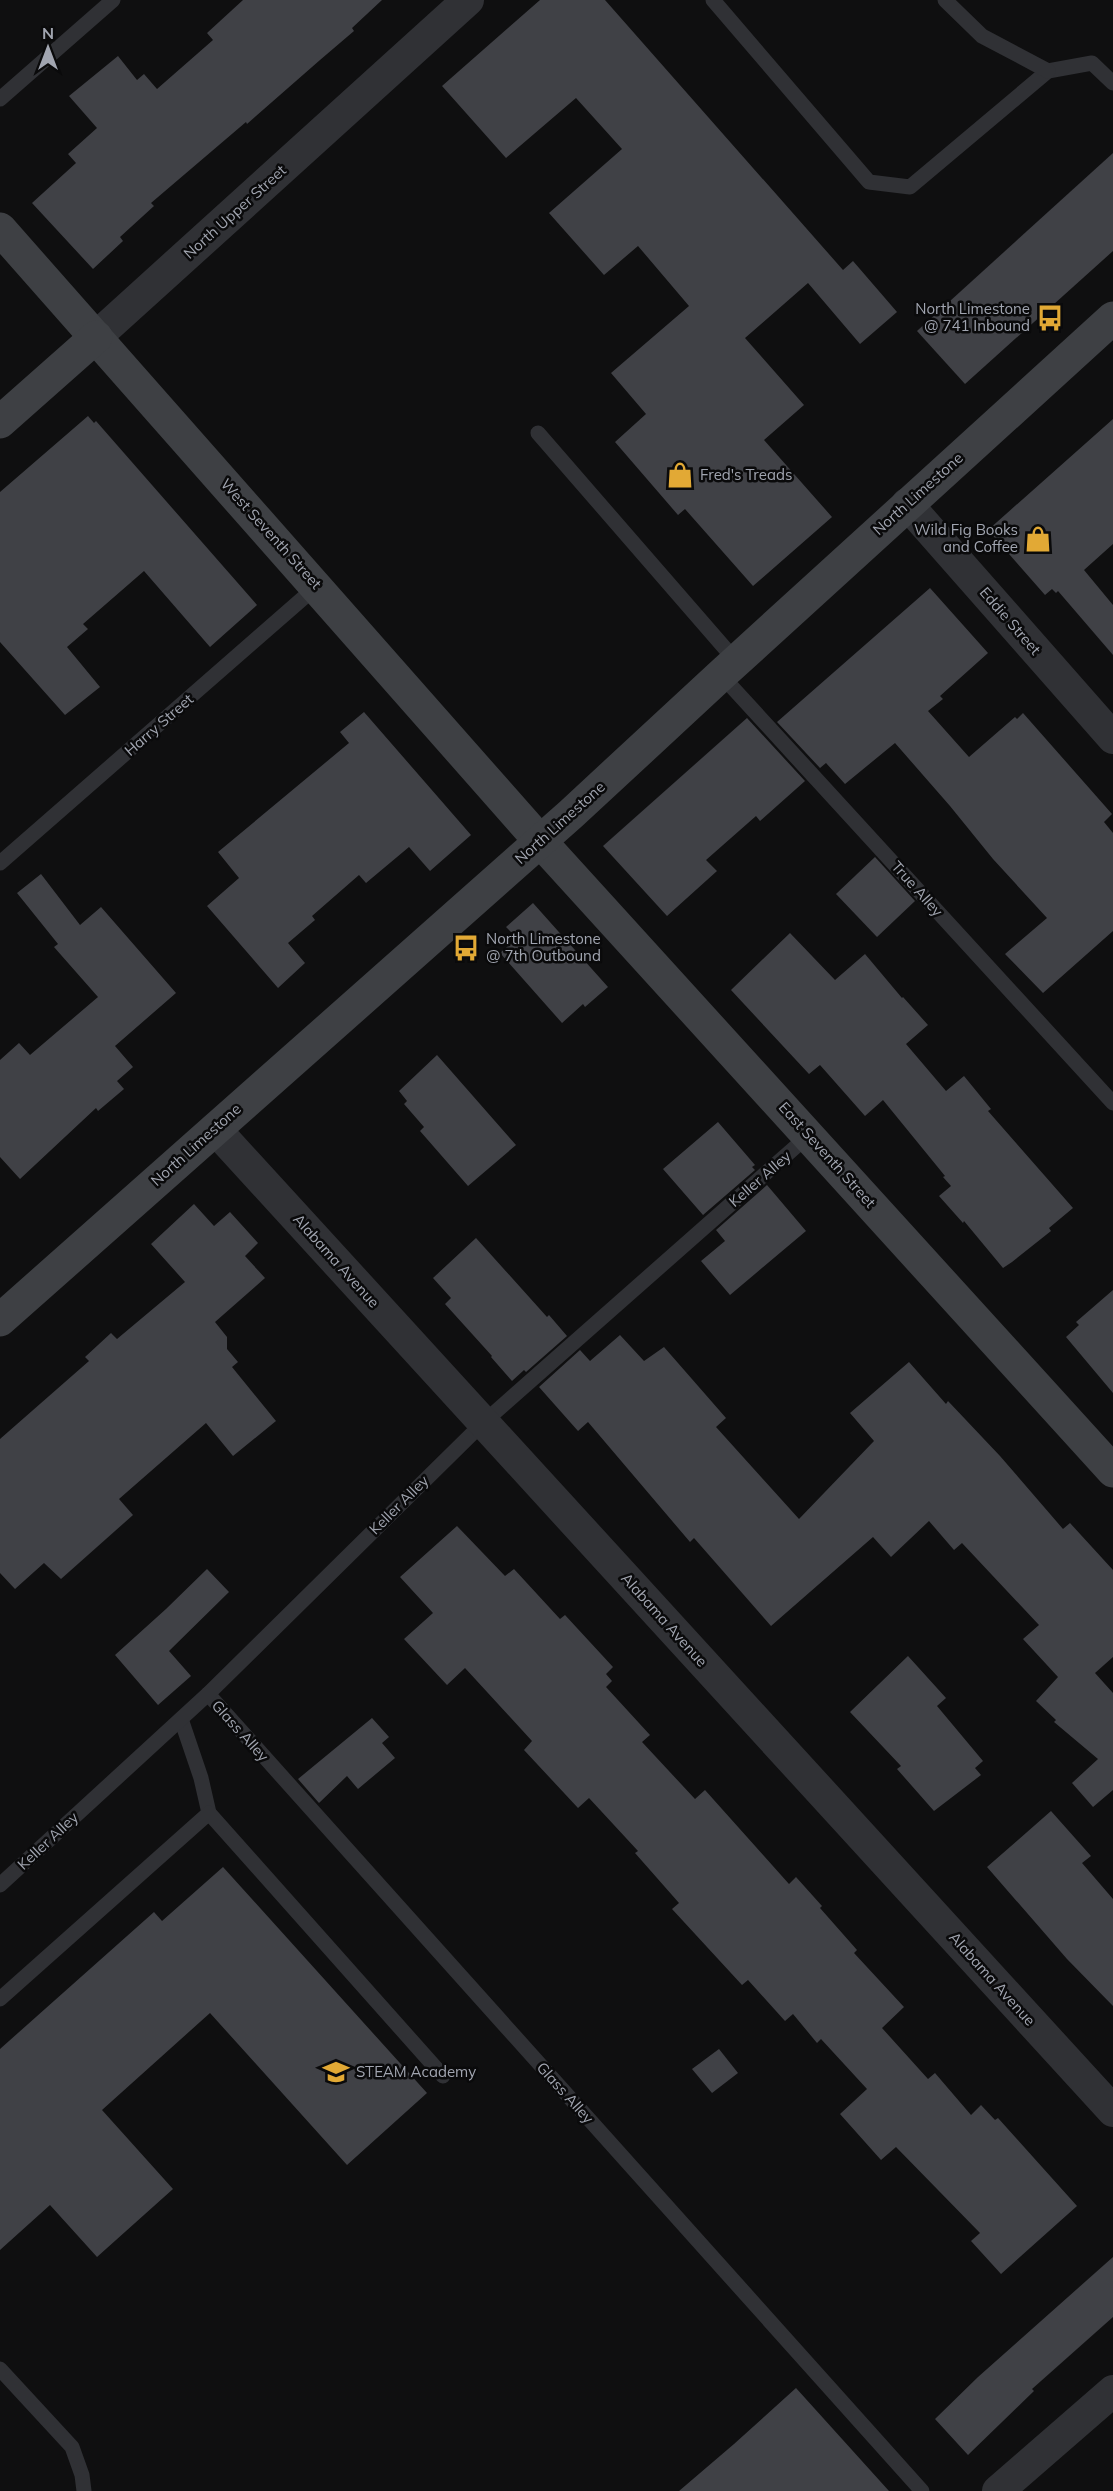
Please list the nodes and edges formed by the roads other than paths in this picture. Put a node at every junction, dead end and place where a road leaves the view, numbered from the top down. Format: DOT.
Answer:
graph roads {
  1 [pos="113,0"];
  2 [pos="468,0"];
  3 [pos="713,0"];
  4 [pos="945,0"];
  5 [pos="1048,71"];
  6 [pos="1113,83"];
  7 [pos="0,99"];
  8 [pos="0,229"];
  9 [pos="1113,318"];
  10 [pos="96,337"];
  11 [pos="0,422"];
  12 [pos="538,433"];
  13 [pos="907,504"];
  14 [pos="317,586"];
  15 [pos="728,668"];
  16 [pos="1113,738"];
  17 [pos="540,841"];
  18 [pos="0,863"];
  19 [pos="1113,1103"];
  20 [pos="214,1129"];
  21 [pos="809,1135"];
  22 [pos="0,1320"];
  23 [pos="484,1422"];
  24 [pos="1113,1471"];
  25 [pos="208,1694"];
  26 [pos="181,1719"];
  27 [pos="209,1813"];
  28 [pos="0,1885"];
  29 [pos="0,1999"];
  30 [pos="443,2076"];
  31 [pos="1113,2111"];
  32 [pos="0,2369"];
  33 [pos="1113,2391"];
  34 [pos="84,2491"];
  35 [pos="922,2491"];
  36 [pos="998,2491"];
  1 -- 7 [label="lane"];
  2 -- 10 [label="street, North Upper Street"];
  3 -- 5 [label="lane"];
  4 -- 5 [label="lane"];
  5 -- 6 [label="lane"];
  8 -- 10 [label="street, West Seventh Street"];
  9 -- 13 [label="street, North Limestone"];
  10 -- 11 [label="street, North Upper Street"];
  10 -- 14 [label="street, West Seventh Street"];
  12 -- 15 [label="lane, True Alley"];
  13 -- 15 [label="street, North Limestone"];
  13 -- 16 [label="street, Eddie Street"];
  14 -- 17 [label="street, West Seventh Street"];
  14 -- 18 [label="lane, Harry Street"];
  15 -- 17 [label="street, North Limestone"];
  15 -- 19 [label="lane, True Alley"];
  17 -- 20 [label="street, North Limestone"];
  17 -- 21 [label="street, East Seventh Street"];
  20 -- 22 [label="street, North Limestone"];
  20 -- 23 [label="street, Alabama Avenue"];
  21 -- 23 [label="lane, Keller Alley"];
  21 -- 24 [label="street, East Seventh Street"];
  23 -- 25 [label="lane, Keller Alley"];
  23 -- 31 [label="street, Alabama Avenue"];
  25 -- 26 [label="lane, Keller Alley"];
  25 -- 35 [label="lane, Glass Alley"];
  26 -- 27 [label="lane"];
  26 -- 28 [label="lane, Keller Alley"];
  27 -- 29 [label="lane"];
  27 -- 30 [label="lane"];
  32 -- 34 [label="lane"];
  33 -- 36 [label="street"];
}
